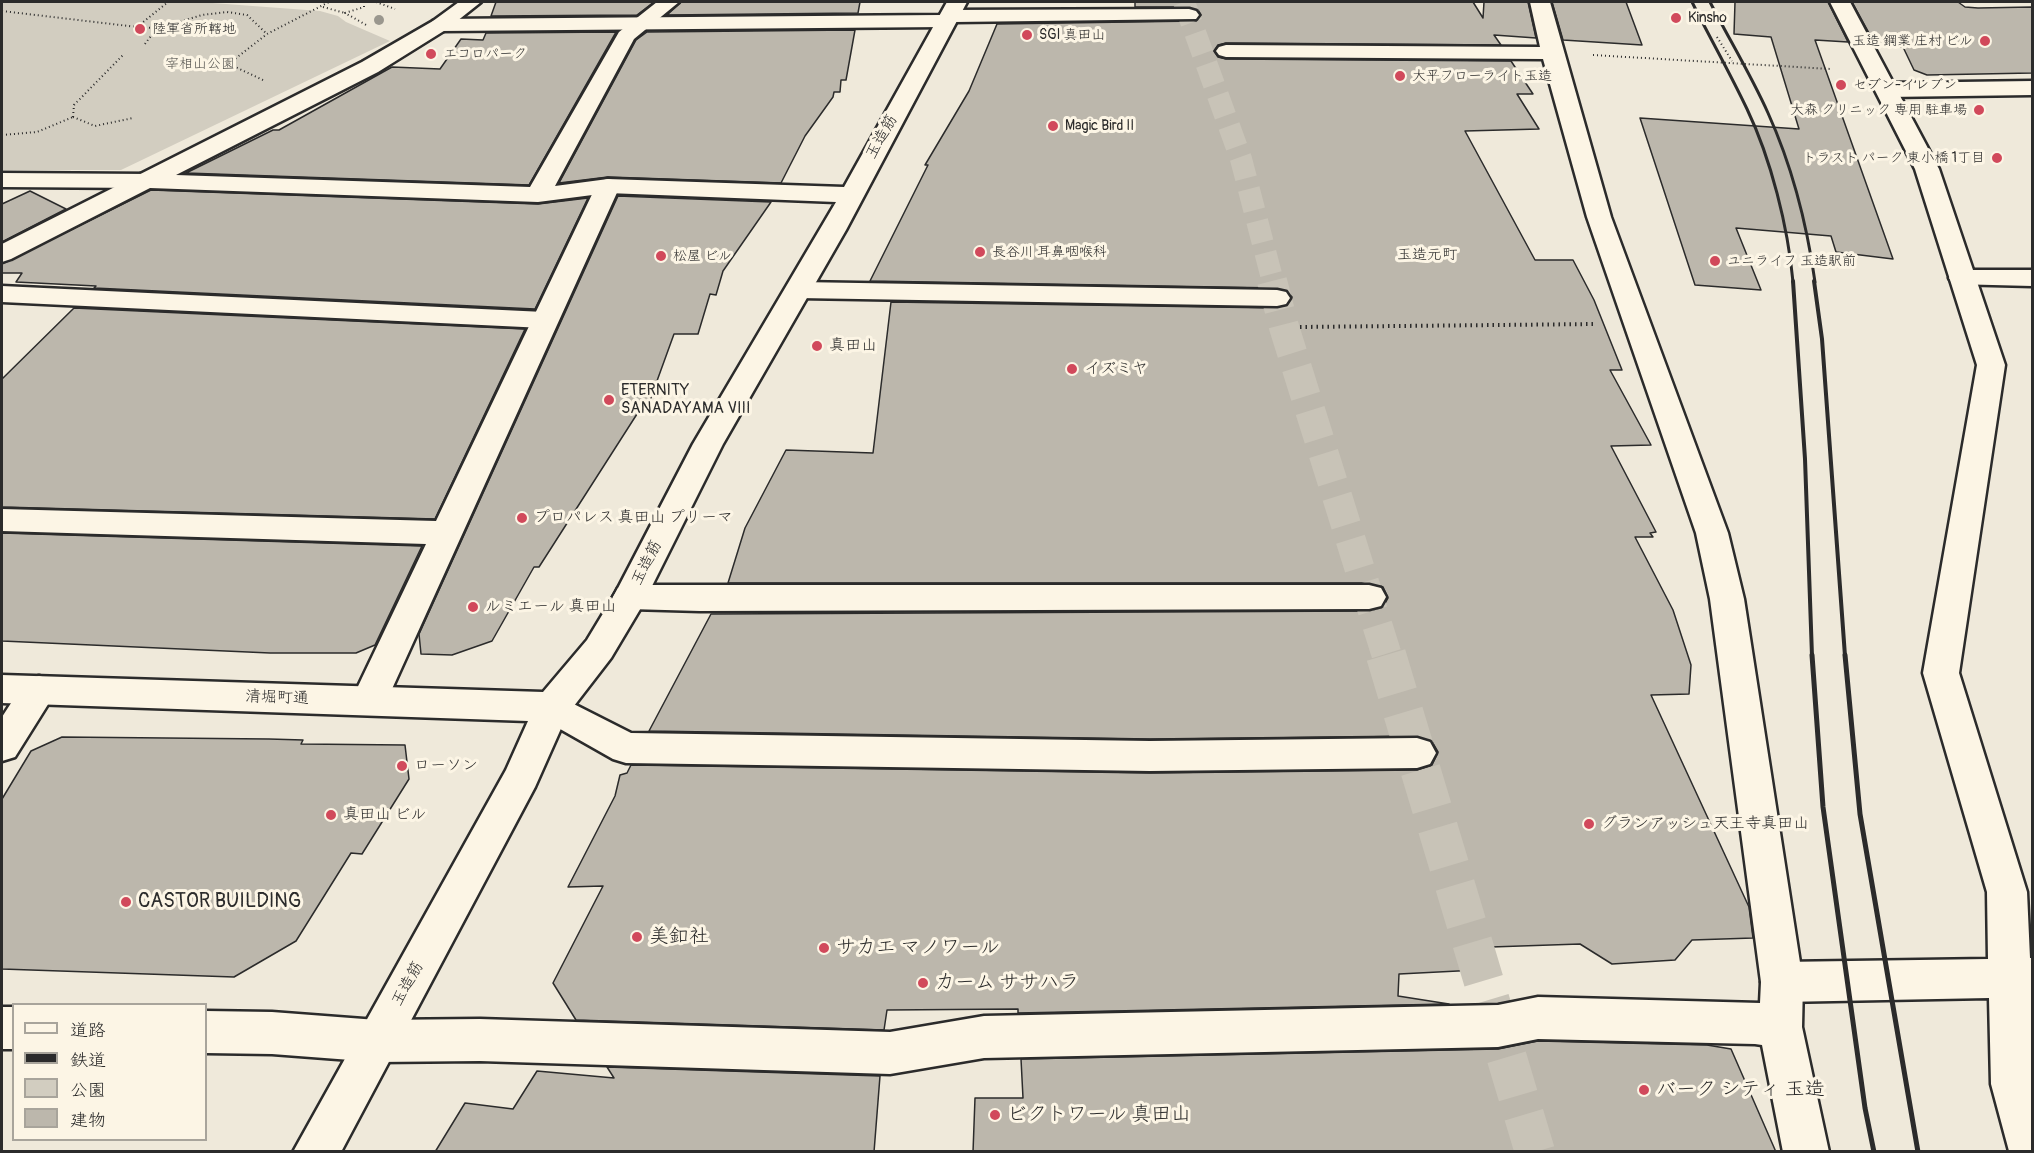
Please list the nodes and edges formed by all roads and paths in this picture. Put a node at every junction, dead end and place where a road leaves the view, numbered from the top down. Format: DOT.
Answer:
graph roads {
  1 [pos="168,2"];
  2 [pos="323,2"];
  3 [pos="329,2"];
  4 [pos="364,2"];
  5 [pos="376,2"];
  6 [pos="471,2"];
  7 [pos="669,2"];
  8 [pos="1540,2"];
  9 [pos="1840,2"];
  10 [pos="322,7"];
  11 [pos="393,8"];
  12 [pos="2,12"];
  13 [pos="345,13"];
  14 [pos="951,13"];
  15 [pos="1188,15"];
  16 [pos="357,22"];
  17 [pos="642,24"];
  18 [pos="440,25"];
  19 [pos="137,27"];
  20 [pos="156,28"];
  21 [pos="267,34"];
  22 [pos="1717,37"];
  23 [pos="145,44"];
  24 [pos="1226,51"];
  25 [pos="1552,53"];
  26 [pos="123,55"];
  27 [pos="1732,62"];
  28 [pos="254,75"];
  29 [pos="1882,81"];
  30 [pos="2032,88"];
  31 [pos="74,117"];
  32 [pos="133,118"];
  33 [pos="2,135"];
  34 [pos="2,180"];
  35 [pos="148,181"];
  36 [pos="608,186"];
  37 [pos="538,195"];
  38 [pos="851,195"];
  39 [pos="2,254"];
  40 [pos="1962,278"];
  41 [pos="2028,282"];
  42 [pos="799,290"];
  43 [pos="2,294"];
  44 [pos="1277,297"];
  45 [pos="544,320"];
  46 [pos="1637,324"];
  47 [pos="1296,327"];
  48 [pos="2,520"];
  49 [pos="446,533"];
  50 [pos="630,597"];
  51 [pos="1369,597"];
  52 [pos="2,688"];
  53 [pos="39,690"];
  54 [pos="369,701"];
  55 [pos="552,707"];
  56 [pos="2,746"];
  57 [pos="1417,753"];
  58 [pos="2020,978"];
  59 [pos="1782,982"];
  60 [pos="1780,1027"];
  61 [pos="207,1032"];
  62 [pos="376,1041"];
  63 [pos="2032,1151"];
  64 [pos="316,1152"];
  65 [pos="1806,1152"];
  1 -- 19 [label="path"];
  2 -- 3 [label="path"];
  3 -- 10 [label="path"];
  4 -- 13 [label="path"];
  5 -- 11 [label="path"];
  6 -- 18 [label="street"];
  7 -- 17 [label="street"];
  8 -- 25 [label="street"];
  9 -- 29 [label="street"];
  10 -- 13 [label="path"];
  10 -- 21 [label="path"];
  12 -- 19 [label="path"];
  13 -- 16 [label="path"];
  14 -- 15 [label="street"];
  14 -- 17 [label="street"];
  14 -- 38 [label="street, 玉造筋"];
  17 -- 18 [label="street"];
  17 -- 37 [label="street"];
  18 -- 35 [label="street"];
  19 -- 20 [label="path"];
  20 -- 21 [label="path"];
  20 -- 23 [label="path"];
  21 -- 28 [label="path"];
  22 -- 27 [label="path"];
  24 -- 25 [label="street"];
  25 -- 27 [label="path"];
  25 -- 46 [label="street"];
  26 -- 31 [label="path"];
  27 -- 29 [label="path"];
  29 -- 30 [label="street"];
  29 -- 40 [label="street"];
  31 -- 32 [label="path"];
  31 -- 33 [label="path"];
  34 -- 35 [label="street"];
  35 -- 37 [label="street"];
  35 -- 39 [label="street"];
  36 -- 37 [label="street"];
  36 -- 38 [label="street"];
  36 -- 45 [label="street"];
  38 -- 42 [label="street, 玉造筋"];
  40 -- 41 [label="street"];
  40 -- 58 [label="street"];
  42 -- 44 [label="street"];
  42 -- 50 [label="street, 玉造筋"];
  43 -- 45 [label="street"];
  45 -- 49 [label="street"];
  46 -- 47 [label="path"];
  46 -- 59 [label="street"];
  48 -- 49 [label="street"];
  49 -- 54 [label="street"];
  50 -- 51 [label="street"];
  50 -- 55 [label="street, 玉造筋"];
  52 -- 53 [label="street, 清堀町通"];
  53 -- 54 [label="street, 清堀町通"];
  53 -- 56 [label="street"];
  54 -- 55 [label="street, 清堀町通"];
  55 -- 57 [label="street"];
  55 -- 62 [label="street, 玉造筋"];
  58 -- 59 [label="street"];
  58 -- 63 [label="street"];
  59 -- 60 [label="street"];
  60 -- 62 [label="street"];
  60 -- 65 [label="street"];
  61 -- 62 [label="street"];
  62 -- 64 [label="street, 玉造筋"];
}
